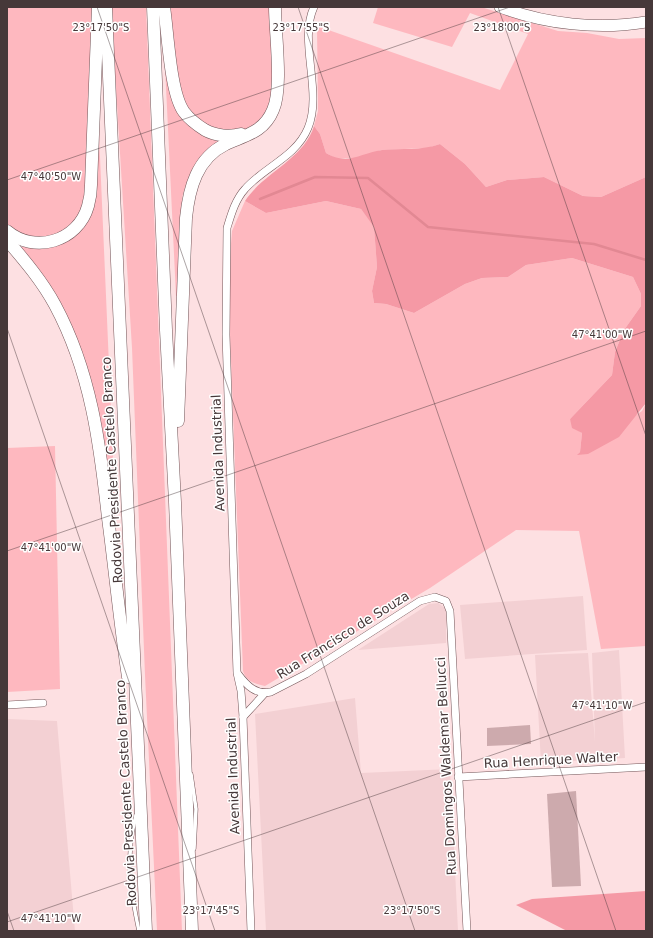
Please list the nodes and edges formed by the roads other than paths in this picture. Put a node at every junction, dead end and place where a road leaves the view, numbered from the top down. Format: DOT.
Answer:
graph roads {
  1 [pos="98,7"];
  2 [pos="106,7"];
  3 [pos="153,7"];
  4 [pos="164,7"];
  5 [pos="314,7"];
  6 [pos="500,7"];
  7 [pos="275,10"];
  8 [pos="646,22"];
  9 [pos="268,119"];
  10 [pos="7,231"];
  11 [pos="7,240"];
  12 [pos="175,502"];
  13 [pos="446,600"];
  14 [pos="237,673"];
  15 [pos="265,693"];
  16 [pos="43,703"];
  17 [pos="7,705"];
  18 [pos="243,717"];
  19 [pos="138,752"];
  20 [pos="646,767"];
  21 [pos="458,777"];
  22 [pos="140,798"];
  23 [pos="140,931"];
  24 [pos="146,931"];
  25 [pos="192,931"];
  26 [pos="251,931"];
  27 [pos="467,931"];
  1 -- 10 [label="highway"];
  2 -- 19 [label="highway, Rodovia Presidente Castelo Branco"];
  3 -- 12 [label="highway"];
  4 -- 9 [label="highway"];
  5 -- 14 [label="street, Avenida Industrial"];
  6 -- 8 [label="main road"];
  7 -- 9 [label="highway"];
  9 -- 12 [label="highway"];
  11 -- 19 [label="highway"];
  12 -- 25 [label="highway"];
  13 -- 15 [label="street, Rua Francisco de Souza"];
  13 -- 21 [label="street, Rua Domingos Waldemar Bellucci"];
  14 -- 15 [label="street"];
  14 -- 18 [label="street, Avenida Industrial"];
  15 -- 18 [label="street"];
  16 -- 17 [label="street"];
  18 -- 26 [label="street, Avenida Industrial"];
  19 -- 22 [label="highway, Rodovia Presidente Castelo Branco"];
  20 -- 21 [label="street, Rua Henrique Walter"];
  21 -- 27 [label="street, Rua Domingos Waldemar Bellucci"];
  22 -- 23 [label="lane"];
  22 -- 24 [label="highway, Rodovia Presidente Castelo Branco"];
}
